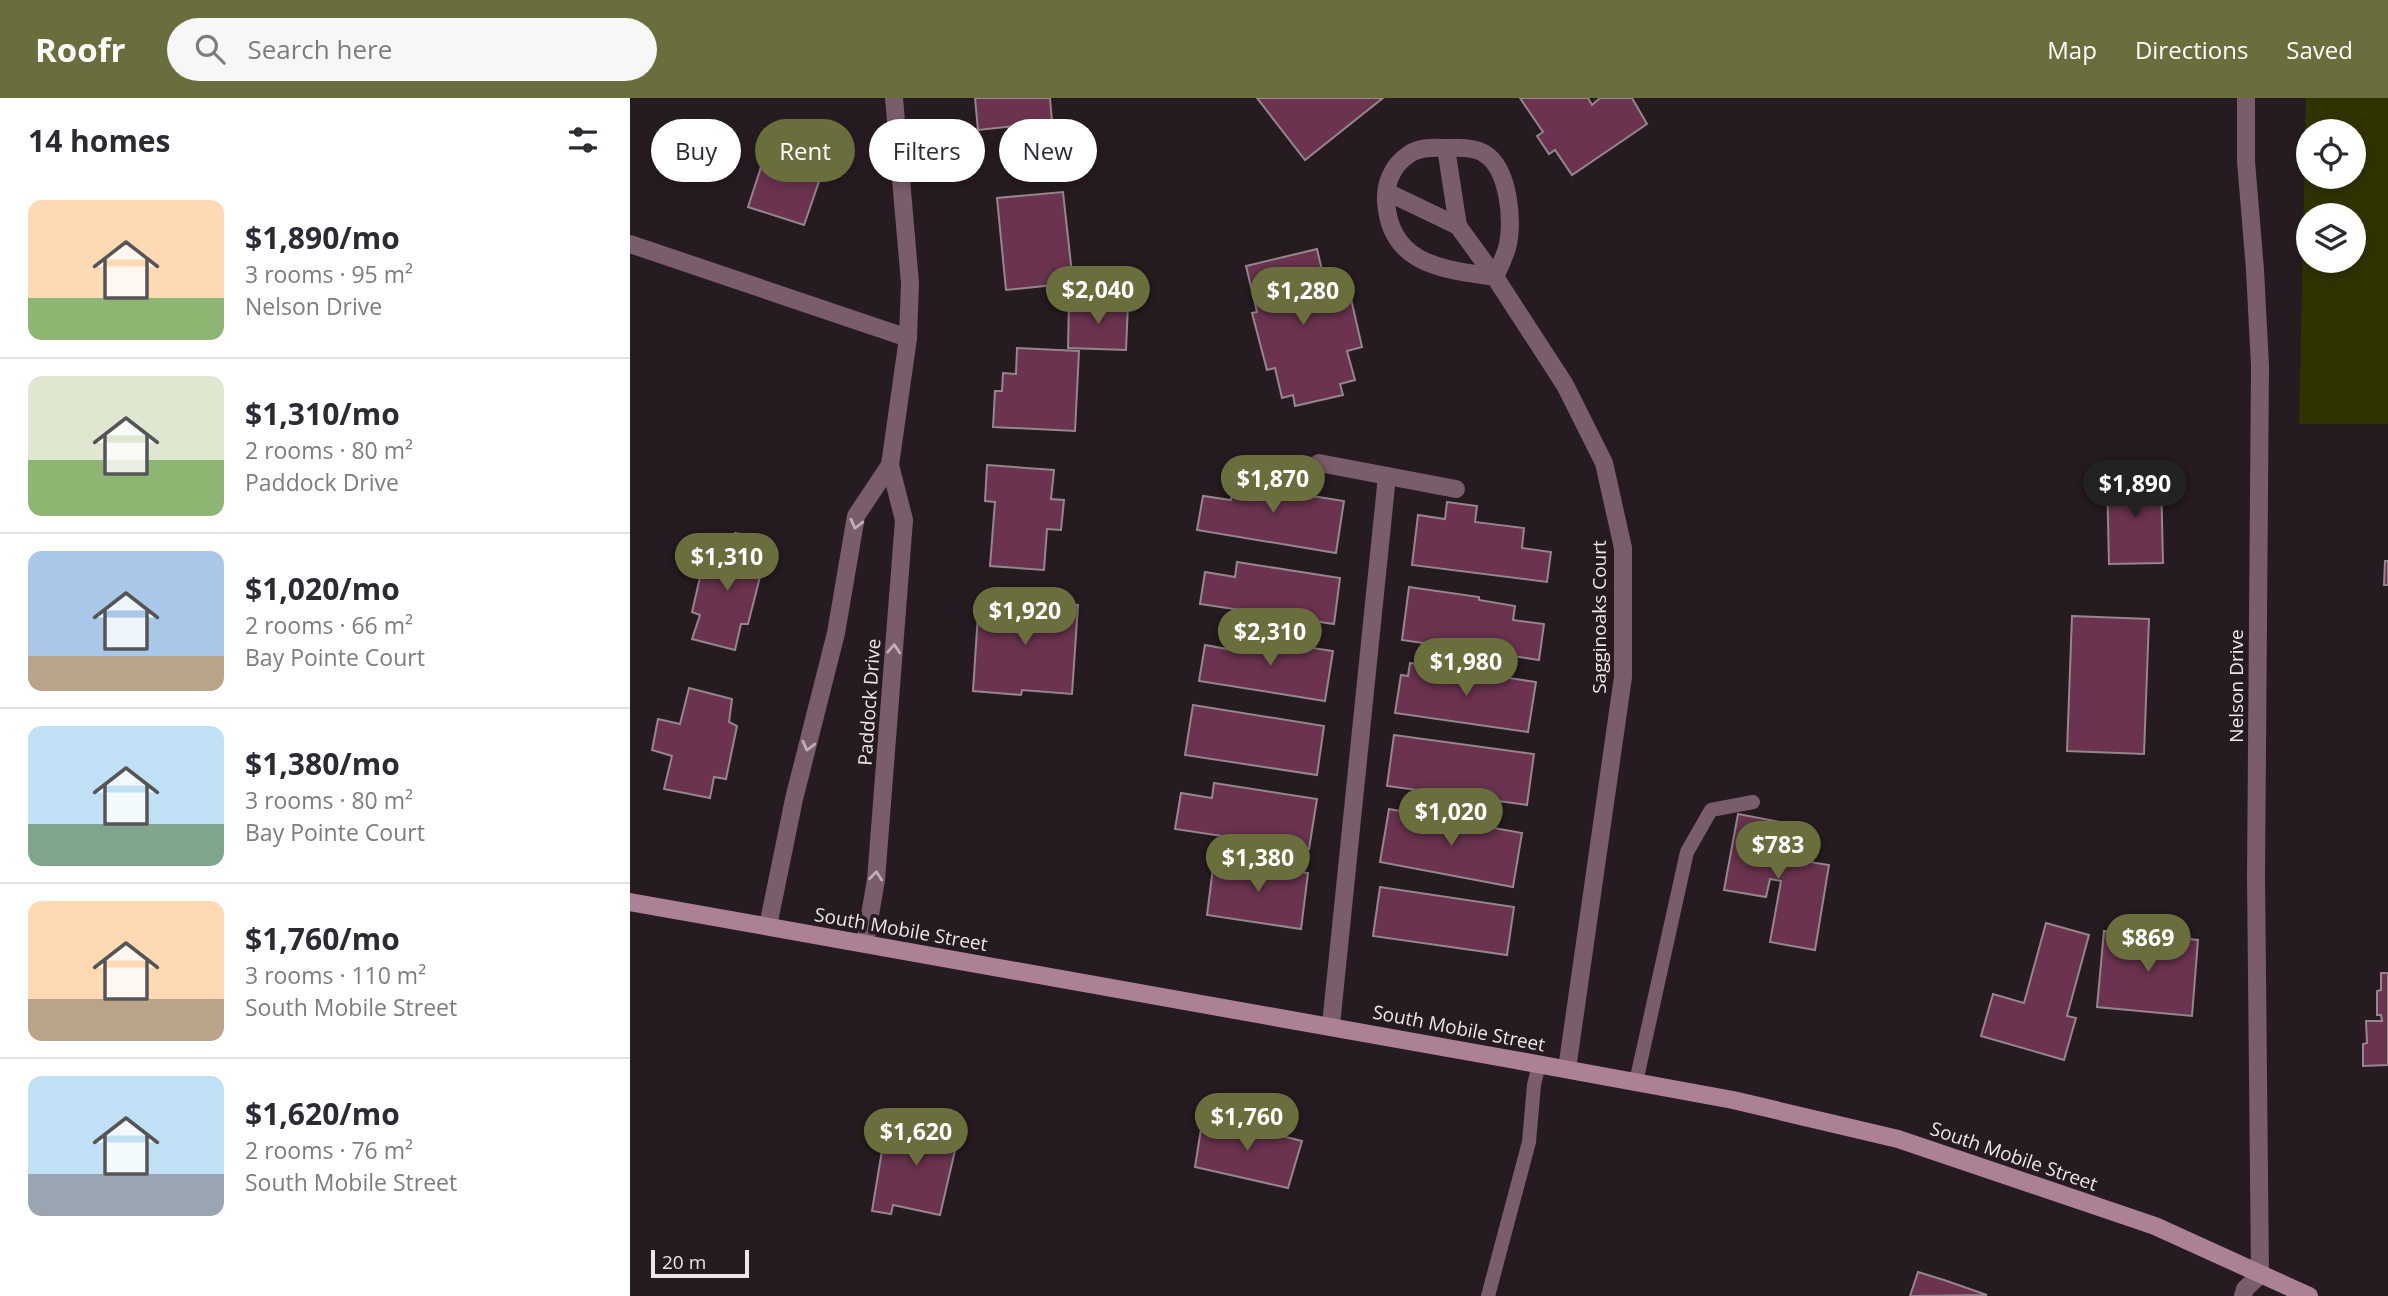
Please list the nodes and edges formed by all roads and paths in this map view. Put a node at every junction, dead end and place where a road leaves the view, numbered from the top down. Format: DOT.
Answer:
graph roads {
  1 [pos="894,98"];
  2 [pos="2246,98"];
  3 [pos="1446,148"];
  4 [pos="1387,192"];
  5 [pos="1458,226"];
  6 [pos="630,244"];
  7 [pos="1495,277"];
  8 [pos="908,338"];
  9 [pos="1319,463"];
  10 [pos="890,465"];
  11 [pos="1387,476"];
  12 [pos="1456,489"];
  13 [pos="1753,802"];
  14 [pos="630,902"];
  15 [pos="768,926"];
  16 [pos="865,943"];
  17 [pos="1331,1025"];
  18 [pos="1539,1064"];
  19 [pos="1567,1069"];
  20 [pos="1636,1082"];
  21 [pos="2260,1275"];
  22 [pos="1488,1296"];
  23 [pos="2244,1296"];
  24 [pos="2309,1296"];
  1 -- 8 [label="street, Paddock Drive"];
  2 -- 21 [label="street, Nelson Drive"];
  3 -- 4 [label="street"];
  3 -- 5 [label="street"];
  3 -- 7 [label="street"];
  4 -- 5 [label="street"];
  4 -- 7 [label="street"];
  5 -- 7 [label="street, Sagginoaks Court"];
  6 -- 8 [label="street"];
  7 -- 19 [label="street, Sagginoaks Court"];
  8 -- 10 [label="street, Paddock Drive"];
  9 -- 11 [label="street"];
  10 -- 15 [label="street, Paddock Drive, one-way"];
  16 -- 10 [label="street, Paddock Drive, one-way"];
  11 -- 12 [label="street"];
  11 -- 17 [label="street"];
  13 -- 20 [label="lane"];
  14 -- 15 [label="main road, South Mobile Street"];
  15 -- 16 [label="main road, South Mobile Street"];
  16 -- 17 [label="main road, South Mobile Street"];
  17 -- 18 [label="main road, South Mobile Street"];
  18 -- 19 [label="main road, South Mobile Street"];
  18 -- 22 [label="lane"];
  19 -- 20 [label="main road, South Mobile Street"];
  20 -- 21 [label="main road, South Mobile Street"];
  21 -- 23 [label="street"];
  21 -- 24 [label="main road, South Mobile Street"];
}
